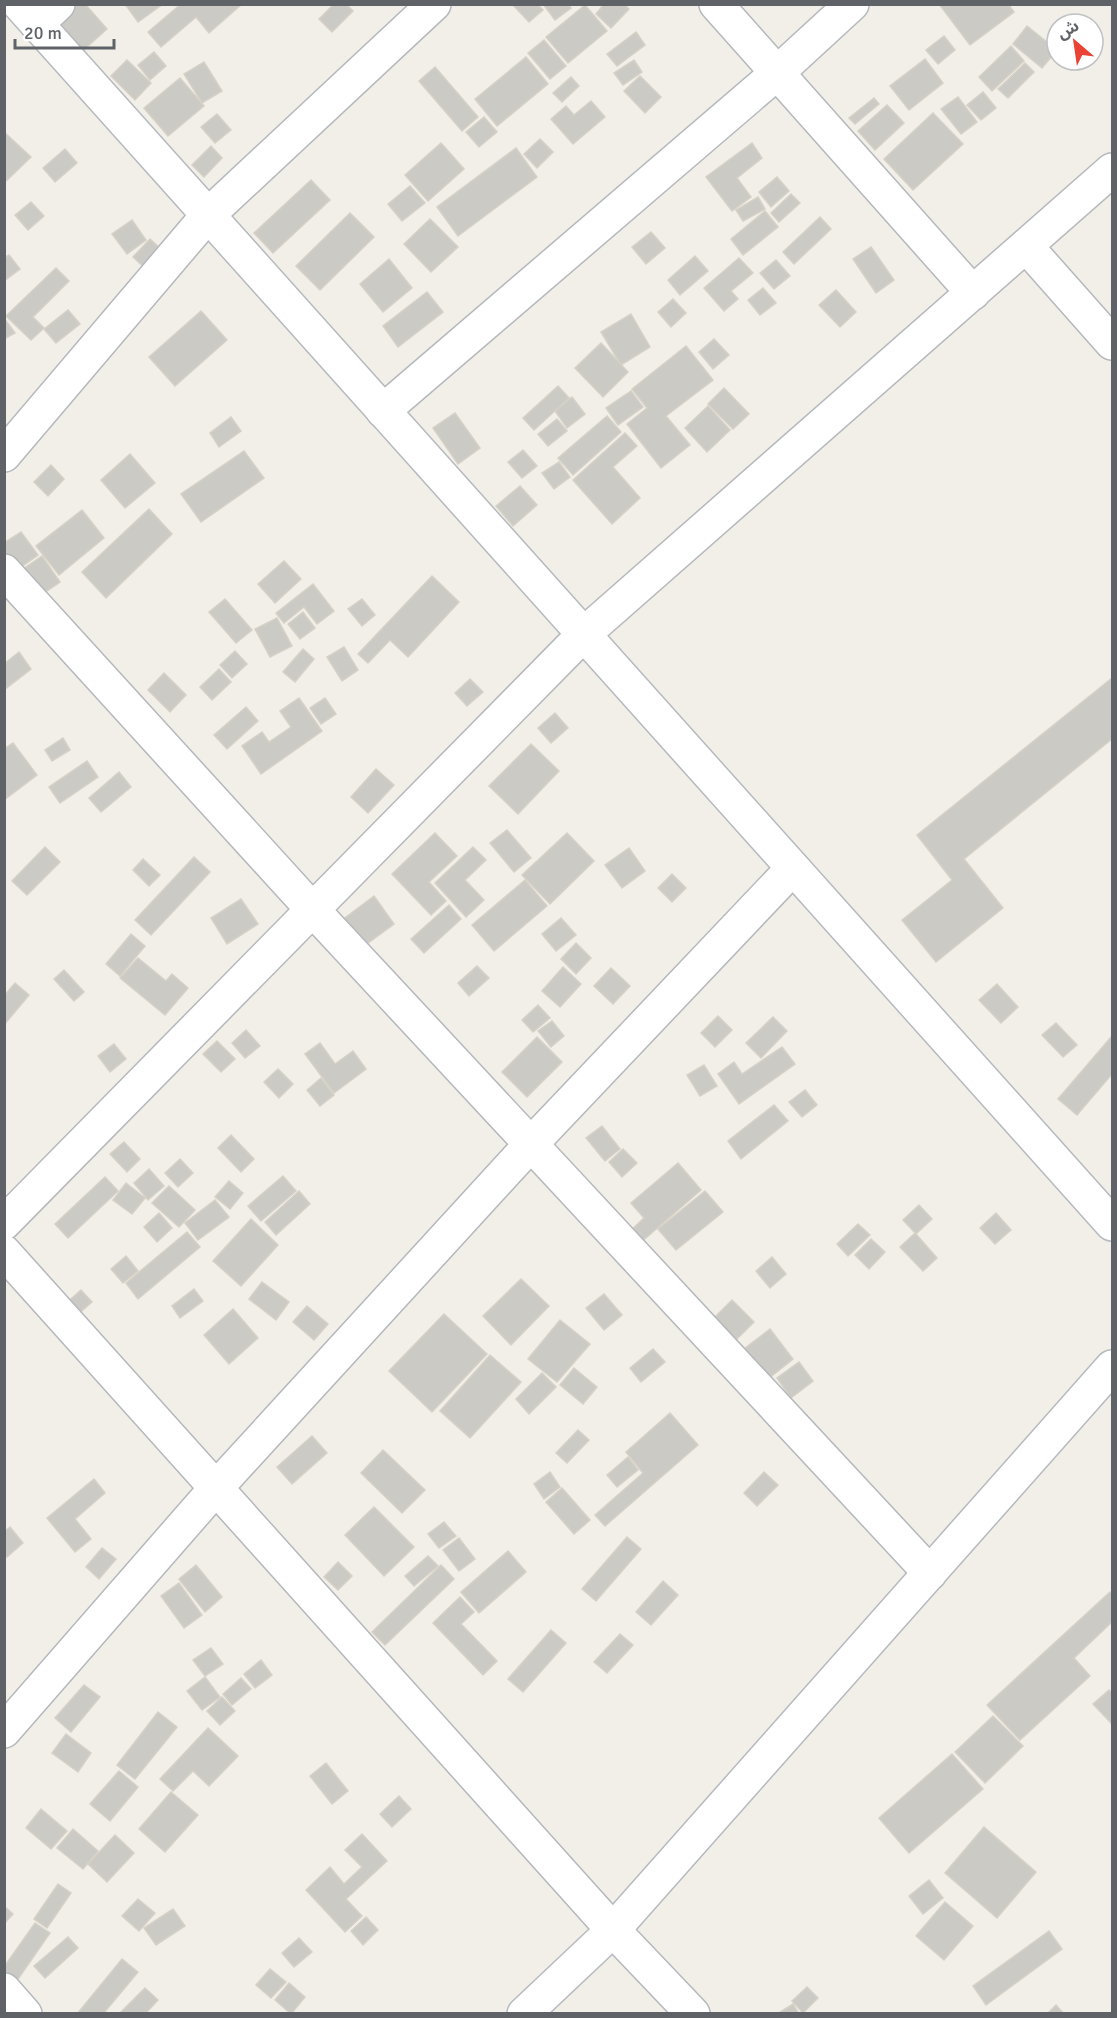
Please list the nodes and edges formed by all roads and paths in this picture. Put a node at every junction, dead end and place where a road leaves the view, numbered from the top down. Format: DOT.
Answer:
graph roads {
  1 [pos="434,4"];
  2 [pos="716,4"];
  3 [pos="852,4"];
  4 [pos="38,11"];
  5 [pos="777,73"];
  6 [pos="1113,170"];
  7 [pos="208,215"];
  8 [pos="1026,246"];
  9 [pos="973,293"];
  10 [pos="1113,343"];
  11 [pos="383,411"];
  12 [pos="4,455"];
  13 [pos="4,571"];
  14 [pos="584,634"];
  15 [pos="793,868"];
  16 [pos="312,909"];
  17 [pos="531,1144"];
  18 [pos="4,1223"];
  19 [pos="1113,1224"];
  20 [pos="4,1252"];
  21 [pos="1113,1367"];
  22 [pos="216,1488"];
  23 [pos="930,1573"];
  24 [pos="4,1731"];
  25 [pos="613,1930"];
  26 [pos="4,1990"];
  27 [pos="25,2013"];
  28 [pos="524,2013"];
  29 [pos="693,2013"];
  1 -- 7 [label="street"];
  2 -- 5 [label="street"];
  3 -- 5 [label="street"];
  4 -- 7 [label="street"];
  5 -- 9 [label="street"];
  5 -- 11 [label="street"];
  6 -- 8 [label="street"];
  7 -- 11 [label="street"];
  7 -- 12 [label="street"];
  8 -- 9 [label="street"];
  8 -- 10 [label="street"];
  9 -- 14 [label="street"];
  11 -- 14 [label="street"];
  13 -- 16 [label="street"];
  14 -- 15 [label="street"];
  14 -- 16 [label="street"];
  15 -- 17 [label="street"];
  15 -- 19 [label="street"];
  16 -- 17 [label="street"];
  16 -- 18 [label="street"];
  17 -- 22 [label="street"];
  17 -- 23 [label="street"];
  20 -- 22 [label="street"];
  21 -- 23 [label="street"];
  22 -- 24 [label="street"];
  22 -- 25 [label="street"];
  23 -- 25 [label="street"];
  25 -- 28 [label="street"];
  25 -- 29 [label="street"];
  26 -- 27 [label="street"];
}
